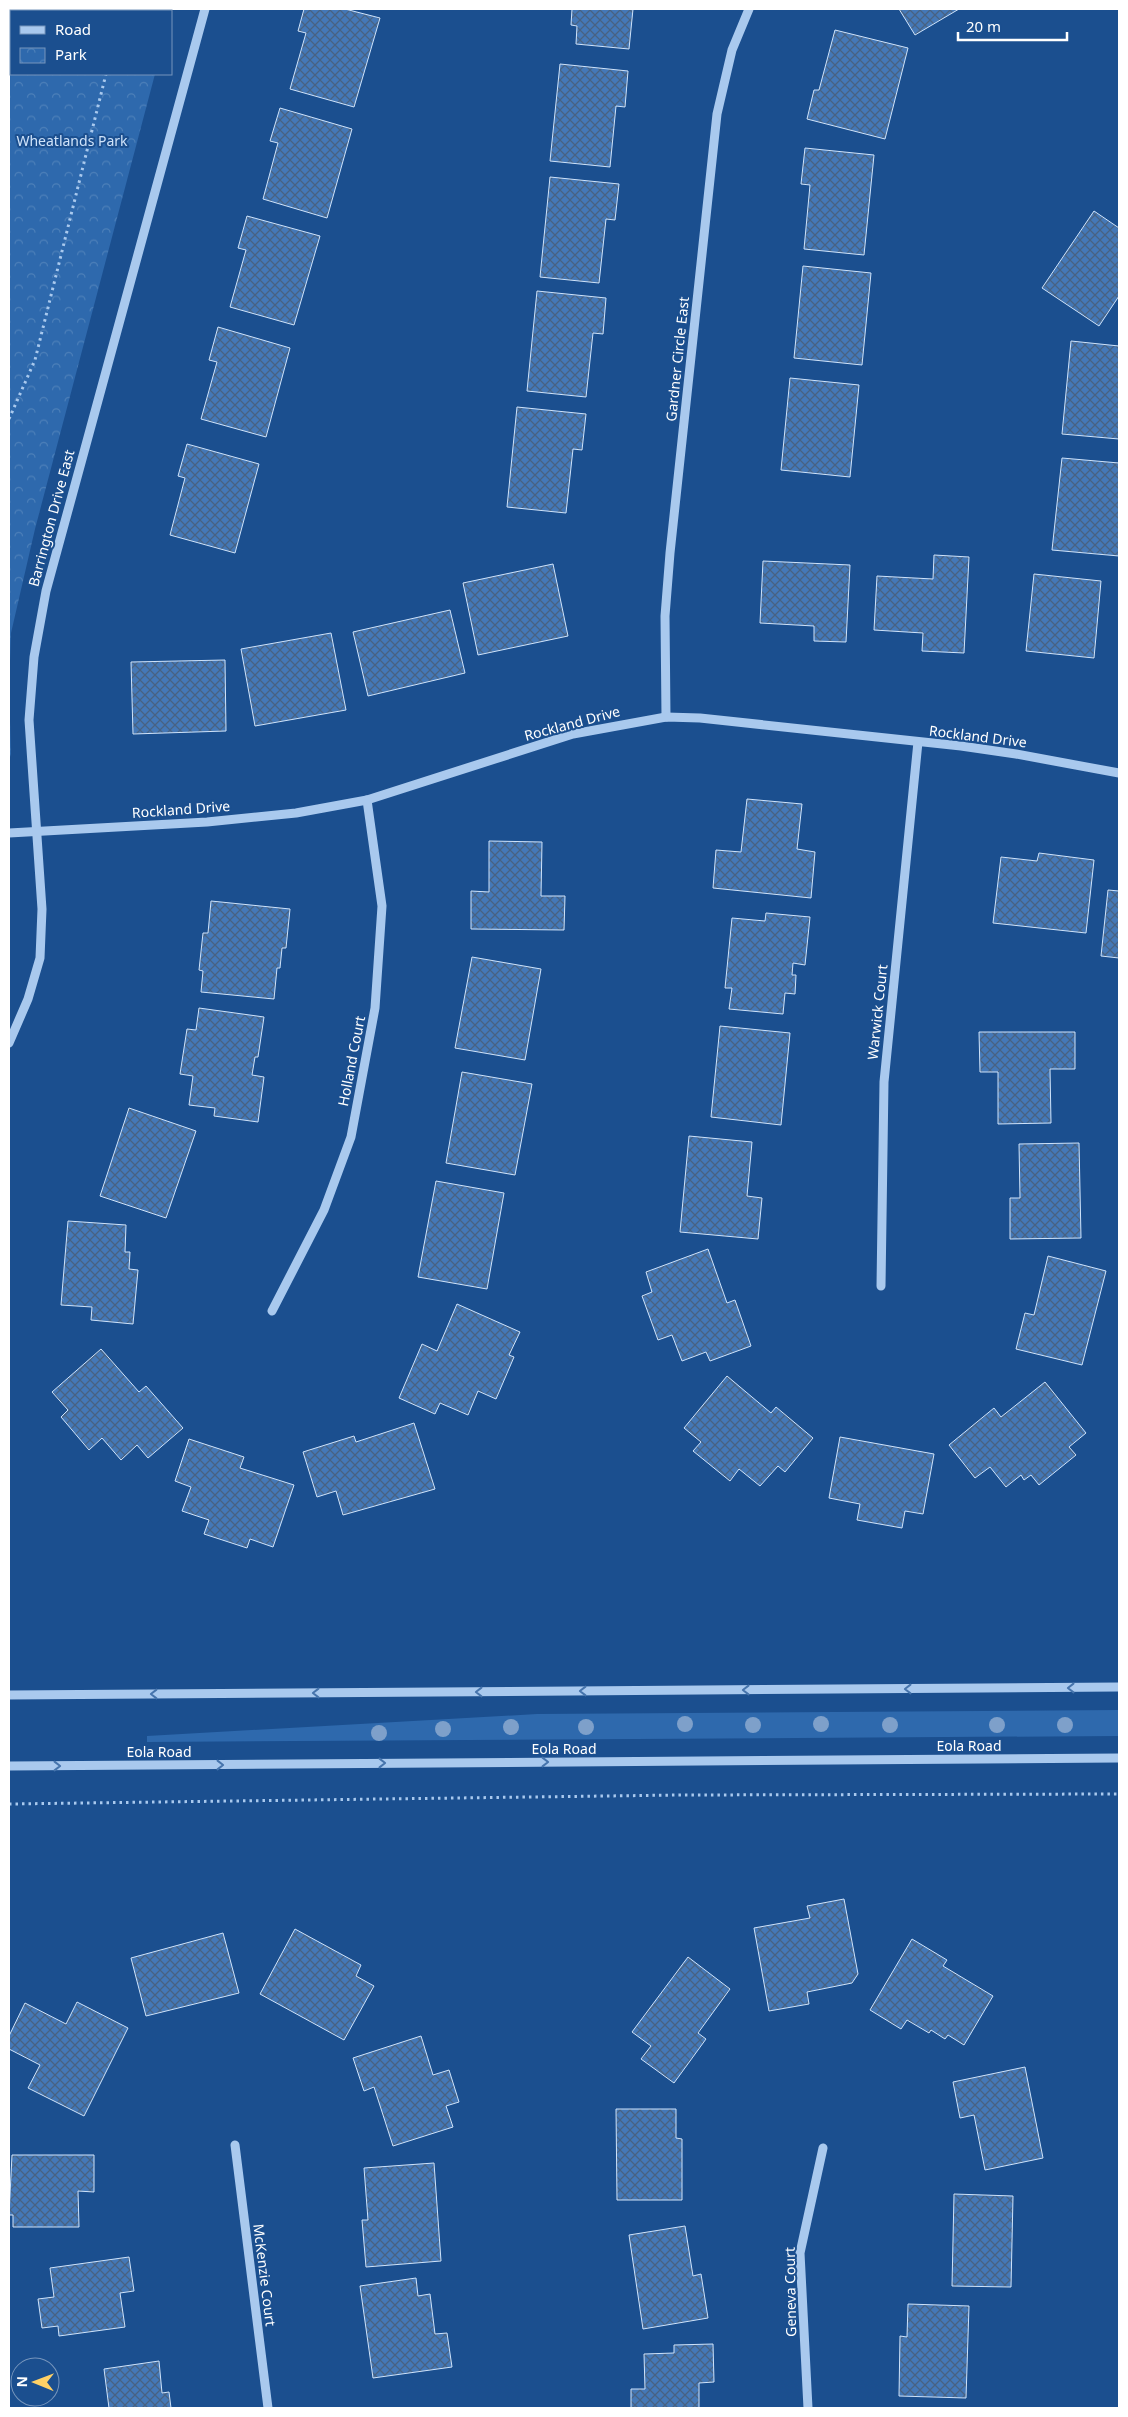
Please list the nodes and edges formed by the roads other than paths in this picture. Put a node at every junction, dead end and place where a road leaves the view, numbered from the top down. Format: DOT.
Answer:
graph roads {
  1 [pos="205,9"];
  2 [pos="749,9"];
  3 [pos="666,717"];
  4 [pos="918,742"];
  5 [pos="1119,773"];
  6 [pos="367,800"];
  7 [pos="38,832"];
  8 [pos="9,833"];
  9 [pos="9,1043"];
  10 [pos="881,1286"];
  11 [pos="272,1311"];
  12 [pos="1119,1687"];
  13 [pos="9,1695"];
  14 [pos="1119,1758"];
  15 [pos="9,1766"];
  16 [pos="235,2145"];
  17 [pos="823,2148"];
  18 [pos="268,2408"];
  19 [pos="808,2408"];
  1 -- 7 [label="street, Barrington Drive East"];
  2 -- 3 [label="street, Gardner Circle East"];
  3 -- 4 [label="street, Rockland Drive"];
  3 -- 6 [label="street, Rockland Drive"];
  4 -- 5 [label="street, Rockland Drive"];
  4 -- 10 [label="street, Warwick Court"];
  6 -- 7 [label="street, Rockland Drive"];
  6 -- 11 [label="street, Holland Court"];
  7 -- 8 [label="street, Rockland Drive"];
  7 -- 9 [label="street, Barrington Drive East"];
  12 -- 13 [label="street, one-way"];
  15 -- 14 [label="street, Eola Road, one-way"];
  16 -- 18 [label="street, McKenzie Court"];
  17 -- 19 [label="street, Geneva Court"];
}
